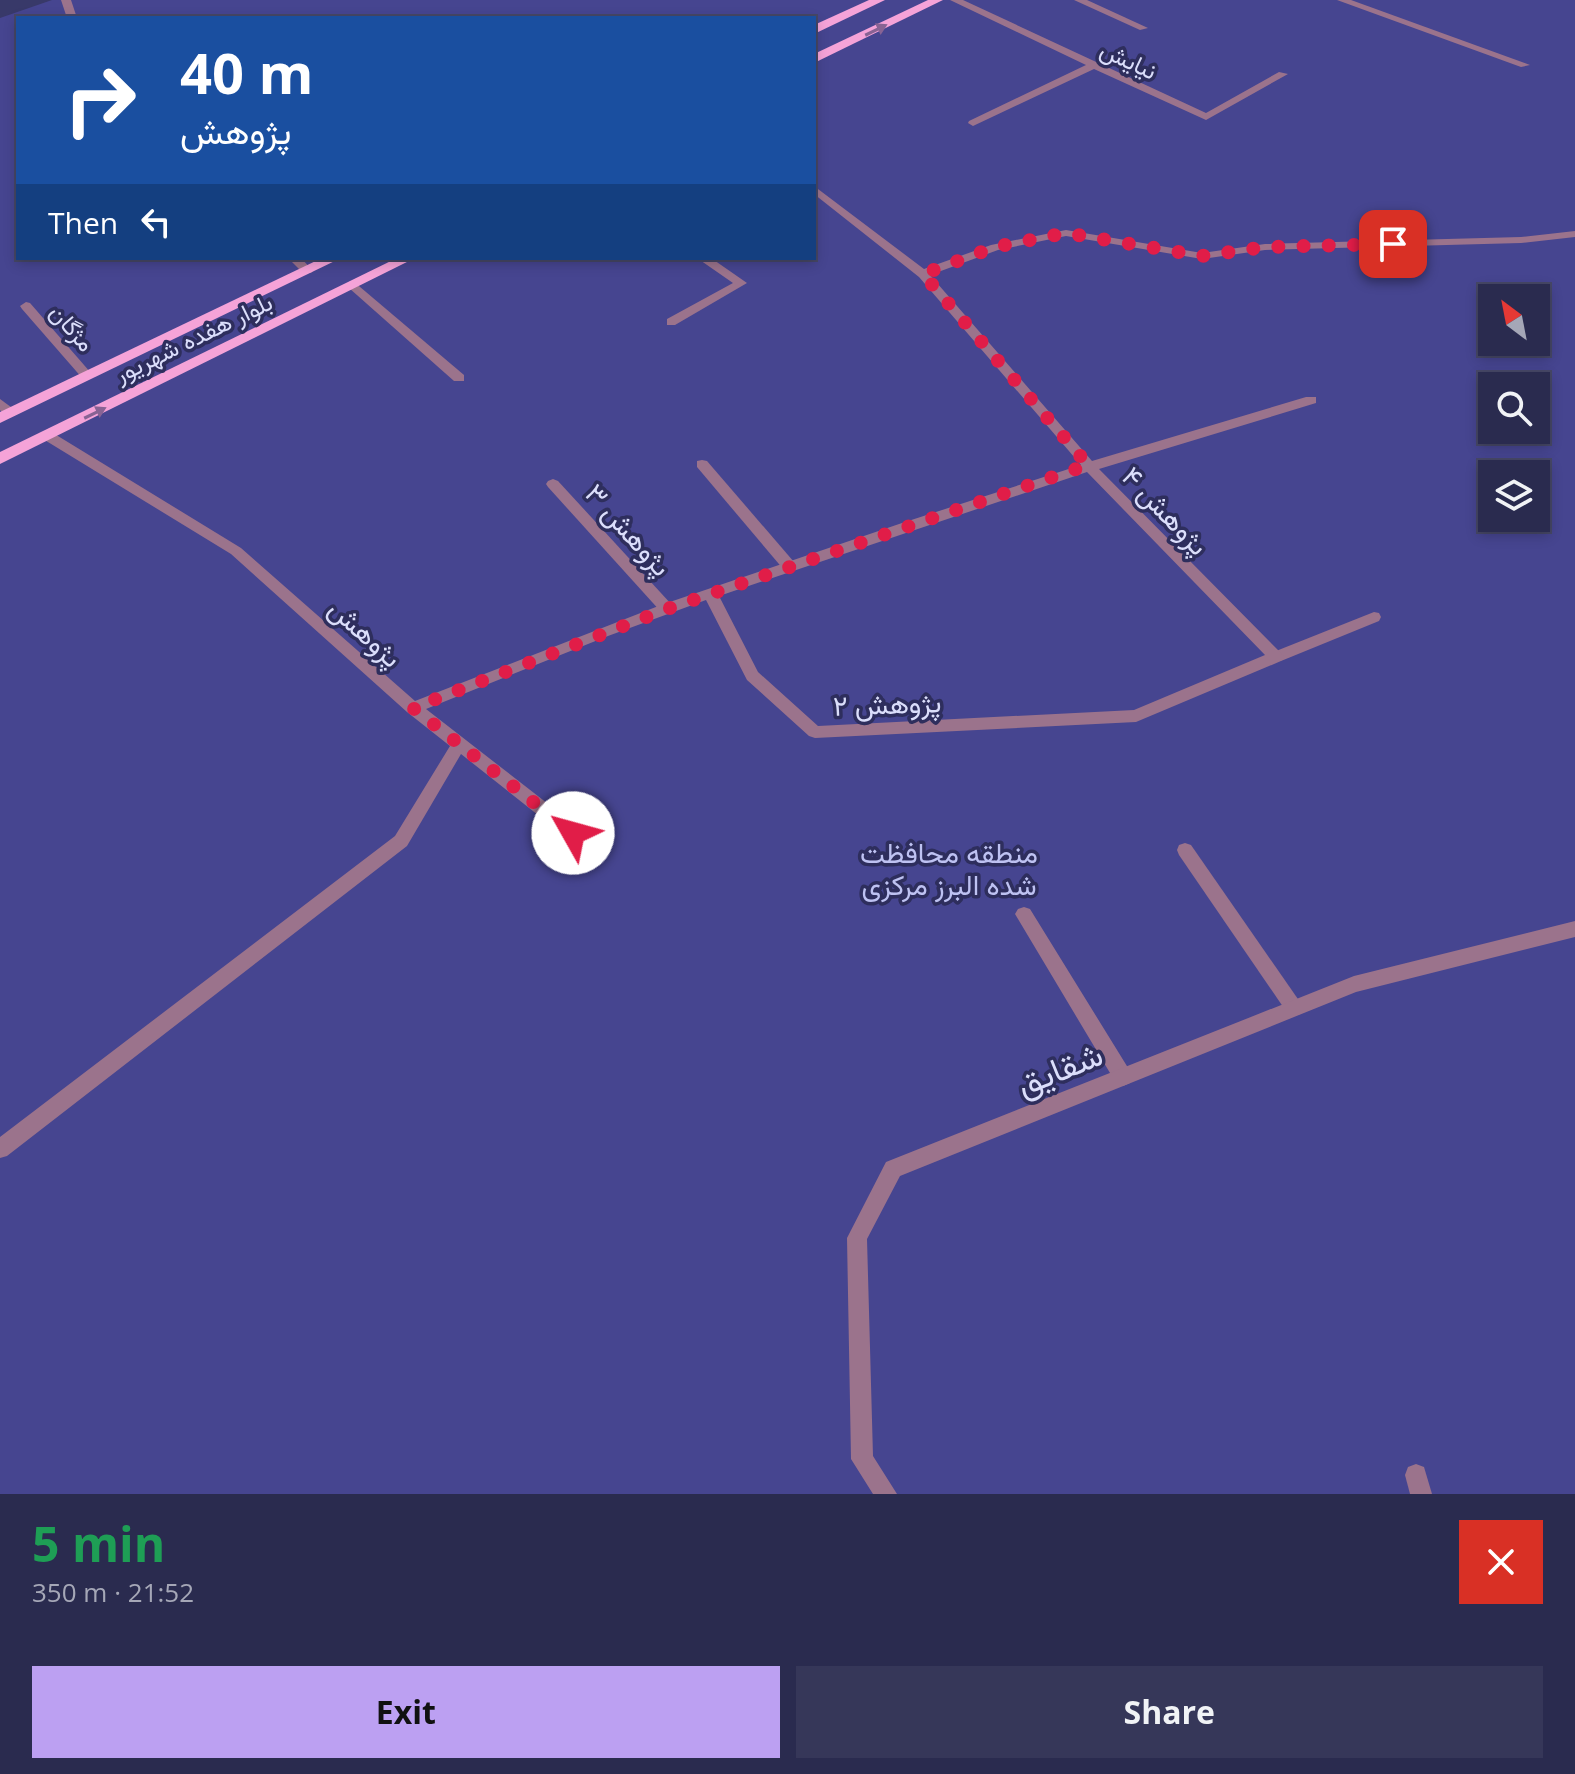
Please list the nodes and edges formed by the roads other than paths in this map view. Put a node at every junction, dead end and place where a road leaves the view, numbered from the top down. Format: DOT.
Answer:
graph roads {
  1 [pos="879,0"];
  2 [pos="937,0"];
  3 [pos="955,0"];
  4 [pos="1079,0"];
  5 [pos="1342,0"];
  6 [pos="1143,28"];
  7 [pos="816,29"];
  8 [pos="816,58"];
  9 [pos="1094,65"];
  10 [pos="1525,65"];
  11 [pos="1283,74"];
  12 [pos="973,123"];
  13 [pos="816,191"];
  14 [pos="1575,234"];
  15 [pos="296,260"];
  16 [pos="330,260"];
  17 [pos="404,260"];
  18 [pos="706,260"];
  19 [pos="307,271"];
  20 [pos="923,274"];
  21 [pos="353,285"];
  22 [pos="26,306"];
  23 [pos="671,322"];
  24 [pos="87,376"];
  25 [pos="459,378"];
  26 [pos="1311,400"];
  27 [pos="3,411"];
  28 [pos="48,436"];
  29 [pos="0,459"];
  30 [pos="702,464"];
  31 [pos="1088,465"];
  32 [pos="553,484"];
  33 [pos="789,566"];
  34 [pos="711,595"];
  35 [pos="667,609"];
  36 [pos="1374,617"];
  37 [pos="1276,657"];
  38 [pos="413,708"];
  39 [pos="459,744"];
  40 [pos="573,833"];
  41 [pos="1185,850"];
  42 [pos="1024,914"];
  43 [pos="1575,929"];
  44 [pos="1294,1008"];
  45 [pos="1123,1077"];
  46 [pos="0,1149"];
  47 [pos="886,1494"];
  1 -- 7 [label="main road"];
  8 -- 2 [label="main road, one-way"];
  3 -- 9 [label="street, نیایش"];
  4 -- 6 [label="street"];
  5 -- 10 [label="street"];
  9 -- 11 [label="street, نیایش"];
  9 -- 12 [label="street"];
  13 -- 20 [label="street, پژوهش ۴"];
  14 -- 20 [label="street"];
  15 -- 19 [label="street"];
  16 -- 19 [label="main road, بلوار هفده شهریور"];
  17 -- 21 [label="main road, بلوار هفده شهریور"];
  18 -- 23 [label="street"];
  19 -- 24 [label="main road, بلوار هفده شهریور"];
  20 -- 31 [label="street, پژوهش ۴"];
  21 -- 25 [label="street"];
  28 -- 21 [label="main road, بلوار هفده شهریور, one-way"];
  22 -- 24 [label="street, مژگان"];
  24 -- 27 [label="main road, بلوار هفده شهریور"];
  26 -- 31 [label="street"];
  28 -- 29 [label="main road, بلوار هفده شهریور"];
  28 -- 38 [label="street, پژوهش"];
  30 -- 33 [label="street"];
  31 -- 33 [label="street"];
  31 -- 37 [label="street, پژوهش ۴"];
  32 -- 35 [label="street, پژوهش ۳"];
  33 -- 34 [label="street"];
  34 -- 35 [label="street"];
  34 -- 37 [label="street, پژوهش ۲"];
  35 -- 38 [label="street"];
  36 -- 37 [label="street"];
  38 -- 39 [label="street, پژوهش"];
  39 -- 40 [label="street, پژوهش"];
  39 -- 46 [label="street"];
  41 -- 44 [label="street"];
  42 -- 45 [label="street"];
  43 -- 44 [label="street, شقایق"];
  44 -- 45 [label="street, شقایق"];
  45 -- 47 [label="street, شقایق"];
}
